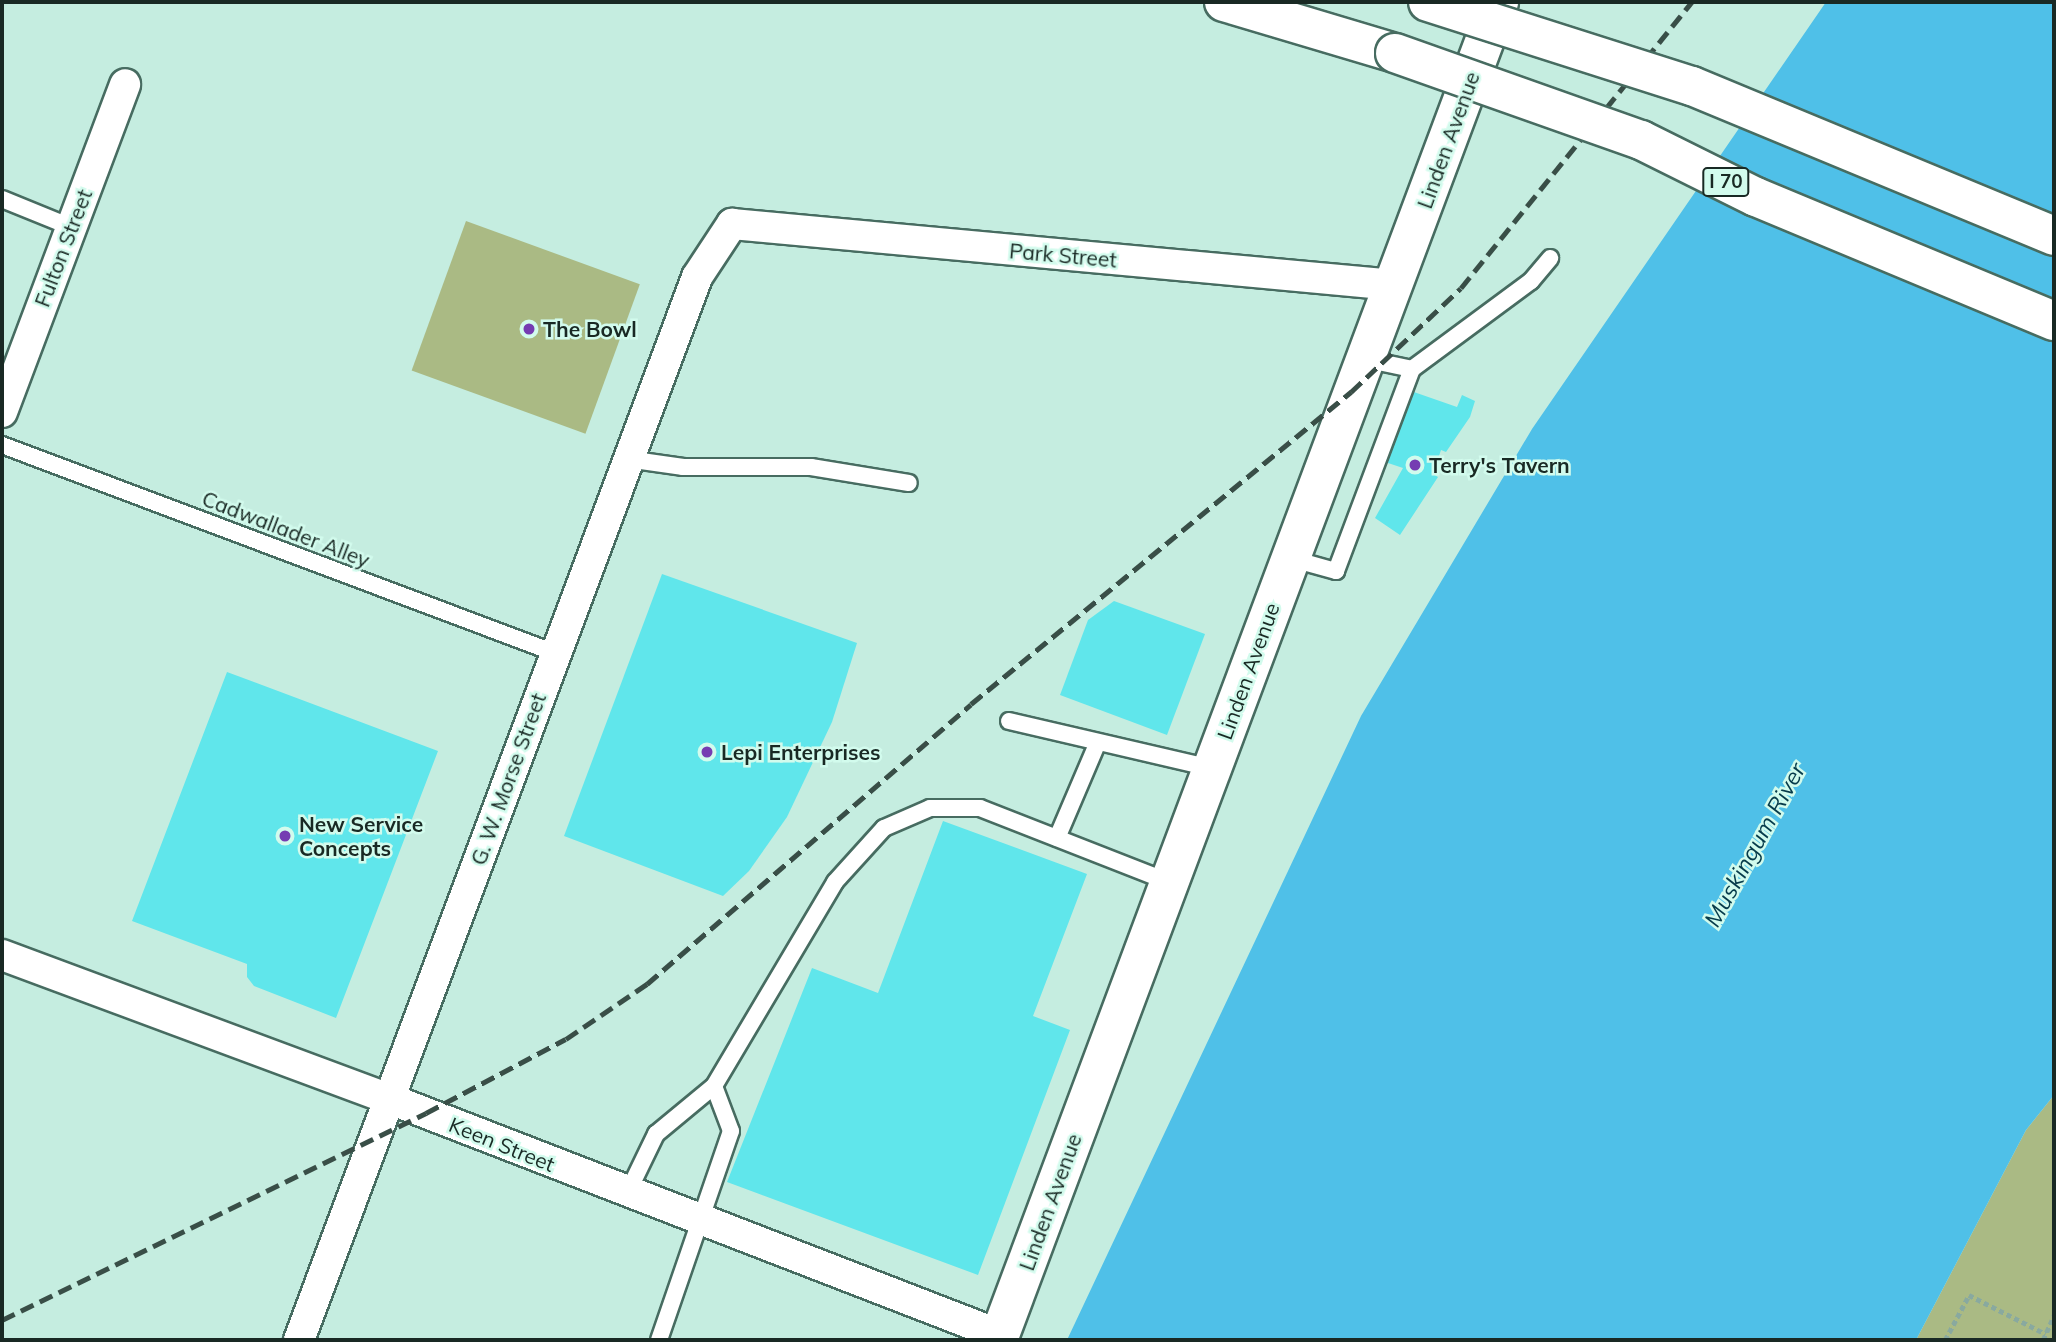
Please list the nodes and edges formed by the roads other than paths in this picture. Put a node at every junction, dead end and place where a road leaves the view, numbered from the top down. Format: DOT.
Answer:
graph roads {
  1 [pos="1224,2"];
  2 [pos="1428,2"];
  3 [pos="1499,2"];
  4 [pos="125,84"];
  5 [pos="2,199"];
  6 [pos="732,224"];
  7 [pos="71,227"];
  8 [pos="2054,236"];
  9 [pos="1550,258"];
  10 [pos="1394,285"];
  11 [pos="2054,321"];
  12 [pos="1365,359"];
  13 [pos="1412,369"];
  14 [pos="2,412"];
  15 [pos="2,444"];
  16 [pos="627,459"];
  17 [pos="909,483"];
  18 [pos="1289,558"];
  19 [pos="555,653"];
  20 [pos="1009,721"];
  21 [pos="1098,742"];
  22 [pos="1212,768"];
  23 [pos="1057,838"];
  24 [pos="1169,882"];
  25 [pos="2,956"];
  26 [pos="714,1086"];
  27 [pos="390,1099"];
  28 [pos="627,1194"];
  29 [pos="702,1222"];
  30 [pos="999,1338"];
  31 [pos="299,1340"];
  32 [pos="659,1340"];
  1 -- 11 [label="main road, I 70, bridge"];
  2 -- 8 [label="main road, bridge"];
  3 -- 10 [label="main road, Linden Avenue"];
  4 -- 7 [label="street, Fulton Street"];
  5 -- 7 [label="lane"];
  6 -- 10 [label="street, Park Street"];
  6 -- 16 [label="street, G. W. Morse Street"];
  7 -- 14 [label="street, Fulton Street"];
  9 -- 13 [label="lane"];
  10 -- 12 [label="main road, Linden Avenue"];
  12 -- 13 [label="lane"];
  12 -- 18 [label="main road, Linden Avenue"];
  13 -- 18 [label="lane"];
  15 -- 19 [label="lane, Cadwallader Alley"];
  16 -- 17 [label="lane"];
  16 -- 19 [label="street, G. W. Morse Street"];
  18 -- 22 [label="main road, Linden Avenue"];
  19 -- 27 [label="street, G. W. Morse Street"];
  20 -- 21 [label="lane"];
  21 -- 22 [label="lane"];
  21 -- 23 [label="lane"];
  22 -- 24 [label="main road, Linden Avenue"];
  23 -- 24 [label="lane"];
  23 -- 26 [label="lane"];
  24 -- 30 [label="main road, Linden Avenue"];
  25 -- 27 [label="street, Keen Street"];
  26 -- 28 [label="lane"];
  26 -- 29 [label="lane"];
  27 -- 28 [label="street, Keen Street"];
  27 -- 31 [label="street, G. W. Morse Street"];
  28 -- 29 [label="street, Keen Street"];
  29 -- 30 [label="street, Keen Street"];
  29 -- 32 [label="lane"];
}
